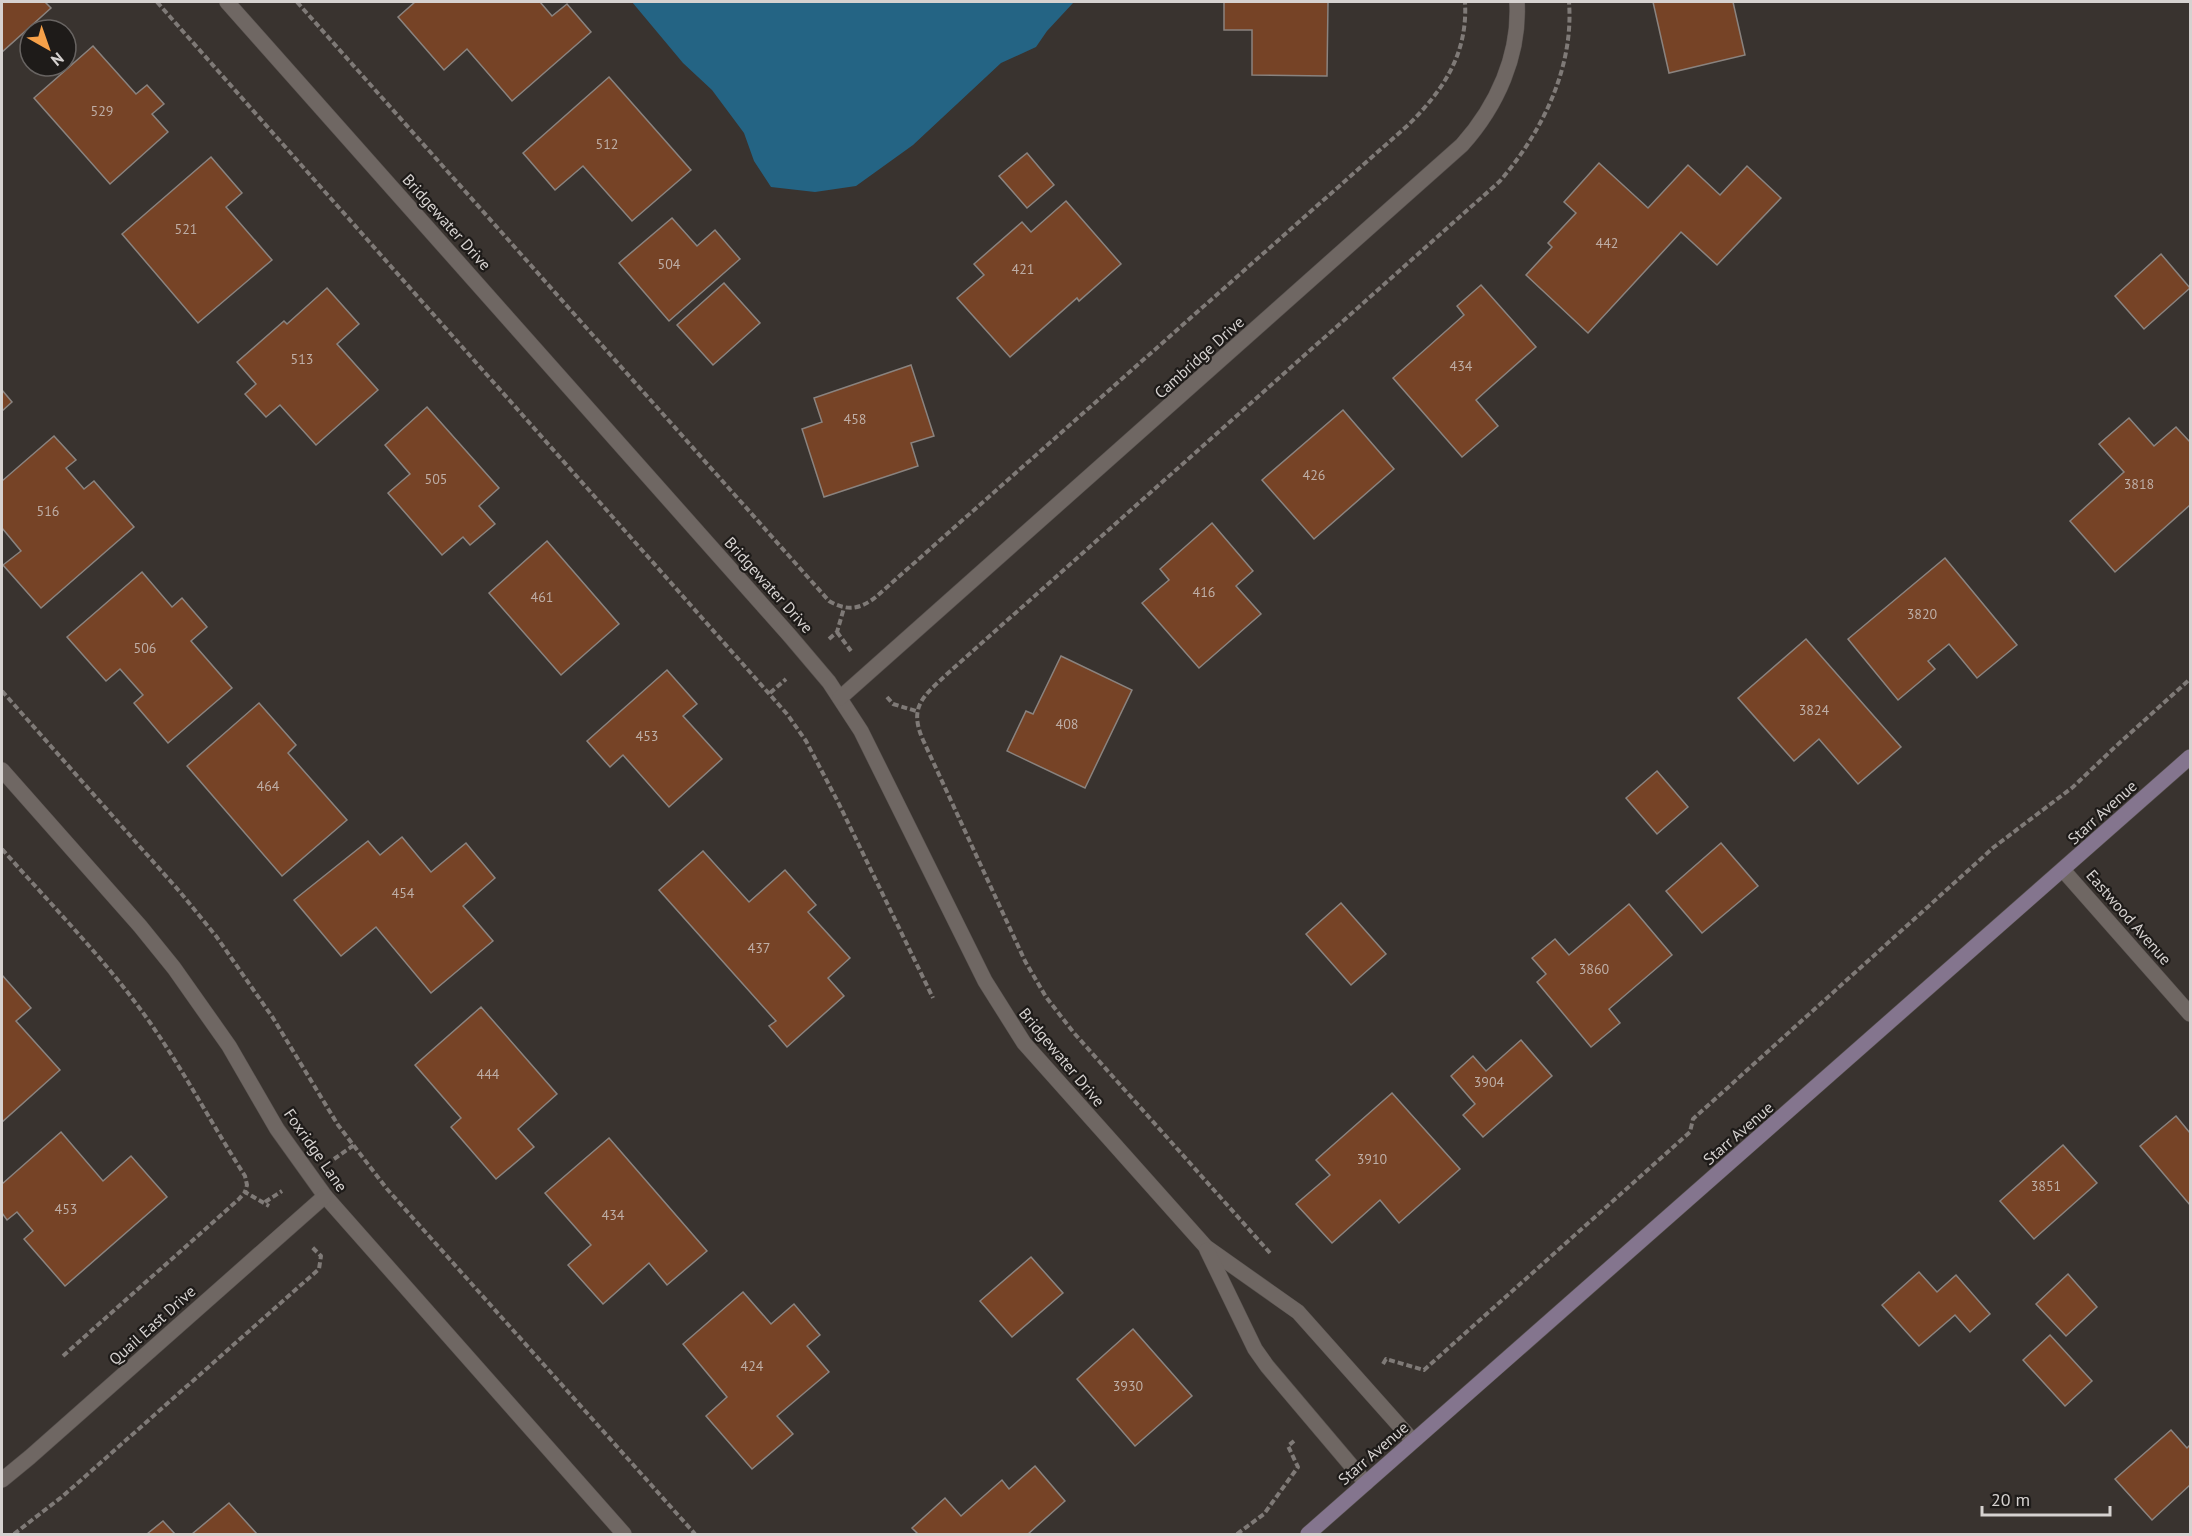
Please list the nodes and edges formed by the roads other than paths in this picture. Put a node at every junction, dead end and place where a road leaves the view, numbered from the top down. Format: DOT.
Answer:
graph roads {
  1 [pos="227,2"];
  2 [pos="1517,2"];
  3 [pos="840,698"];
  4 [pos="2190,758"];
  5 [pos="2,770"];
  6 [pos="2064,870"];
  7 [pos="2190,1014"];
  8 [pos="325,1196"];
  9 [pos="1206,1247"];
  10 [pos="1413,1442"];
  11 [pos="2,1480"];
  12 [pos="1366,1483"];
  13 [pos="624,1534"];
  14 [pos="1308,1534"];
  1 -- 3 [label="street, Bridgewater Drive"];
  2 -- 3 [label="street, Cambridge Drive"];
  3 -- 9 [label="street, Bridgewater Drive"];
  4 -- 6 [label="street, Starr Avenue"];
  5 -- 8 [label="street, Foxridge Lane"];
  6 -- 7 [label="street, Eastwood Avenue"];
  6 -- 10 [label="street, Starr Avenue"];
  8 -- 11 [label="street, Quail East Drive"];
  8 -- 13 [label="street, Foxridge Lane"];
  9 -- 10 [label="street, Bridgewater Drive"];
  9 -- 12 [label="street, Bridgewater Drive"];
  10 -- 12 [label="street, Starr Avenue"];
  12 -- 14 [label="street, Starr Avenue"];
}
